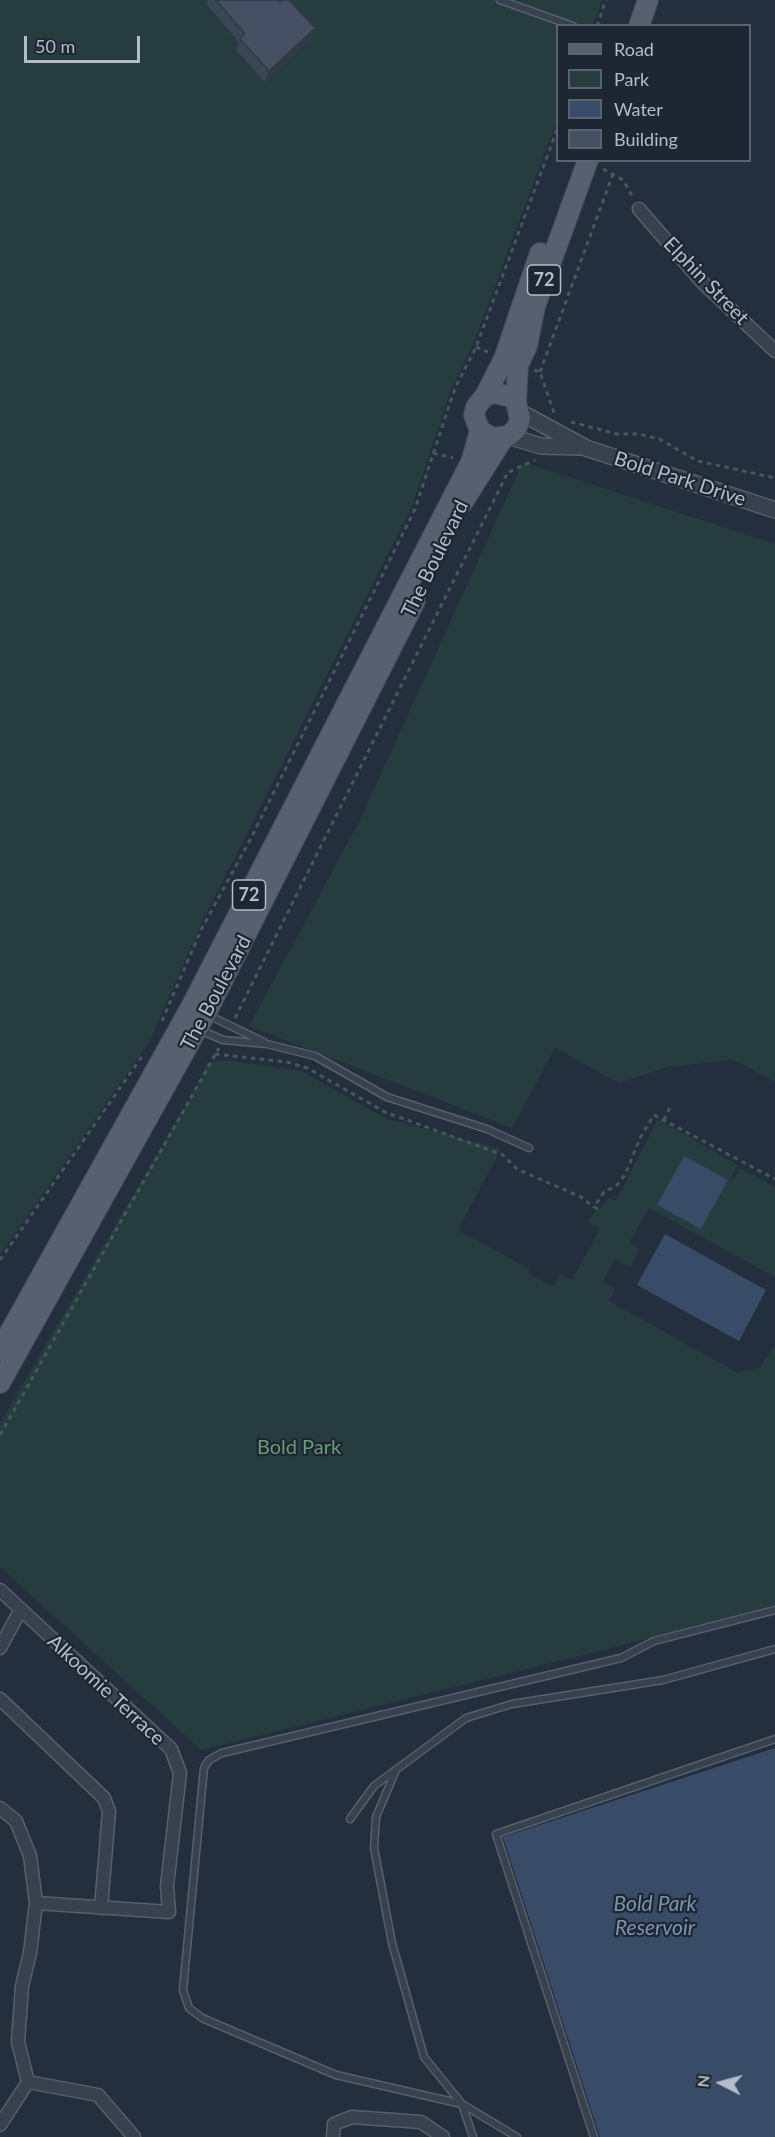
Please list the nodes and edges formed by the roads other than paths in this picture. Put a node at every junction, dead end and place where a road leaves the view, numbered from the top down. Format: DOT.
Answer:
graph roads {
  1 [pos="500,0"];
  2 [pos="634,0"];
  3 [pos="648,0"];
  4 [pos="567,24"];
  5 [pos="625,24"];
  6 [pos="640,24"];
  7 [pos="573,162"];
  8 [pos="593,162"];
  9 [pos="639,209"];
  10 [pos="775,351"];
  11 [pos="485,396"];
  12 [pos="518,407"];
  13 [pos="480,431"];
  14 [pos="506,437"];
  15 [pos="586,448"];
  16 [pos="775,510"];
  17 [pos="195,1017"];
  18 [pos="267,1044"];
  19 [pos="529,1148"];
  20 [pos="6,1353"];
  21 [pos="0,1590"];
  22 [pos="775,1610"];
  23 [pos="20,1611"];
  24 [pos="0,1648"];
  25 [pos="775,1649"];
  26 [pos="0,1699"];
  27 [pos="775,1740"];
  28 [pos="396,1770"];
  29 [pos="0,1808"];
  30 [pos="350,1819"];
  31 [pos="36,1903"];
  32 [pos="101,1908"];
  33 [pos="28,2082"];
  34 [pos="462,2104"];
  35 [pos="0,2125"];
  36 [pos="134,2137"];
  37 [pos="333,2137"];
  38 [pos="443,2137"];
  39 [pos="473,2137"];
  40 [pos="517,2137"];
  41 [pos="594,2137"];
  1 -- 4 [label="lane"];
  2 -- 5 [label="main road"];
  3 -- 6 [label="main road"];
  7 -- 11 [label="main road, The Boulevard / 72"];
  8 -- 12 [label="main road, The Boulevard / 72"];
  9 -- 10 [label="street, Elphin Street"];
  11 -- 12 [label="main road"];
  11 -- 13 [label="main road, The Boulevard / 72"];
  12 -- 14 [label="main road, The Boulevard / 72"];
  12 -- 15 [label="street, Bold Park Drive"];
  13 -- 14 [label="main road"];
  13 -- 17 [label="main road, The Boulevard / 72"];
  14 -- 15 [label="street, Bold Park Drive"];
  14 -- 17 [label="main road, The Boulevard / 72"];
  15 -- 16 [label="street, Bold Park Drive"];
  17 -- 18 [label="lane"];
  17 -- 18 [label="lane"];
  17 -- 20 [label="main road, The Boulevard / 72"];
  18 -- 19 [label="lane"];
  21 -- 23 [label="street, Alkoomie Terrace"];
  22 -- 34 [label="lane"];
  23 -- 24 [label="street"];
  23 -- 32 [label="street, Alkoomie Terrace"];
  25 -- 28 [label="lane"];
  26 -- 32 [label="street"];
  27 -- 41 [label="lane"];
  28 -- 30 [label="lane"];
  28 -- 34 [label="lane"];
  29 -- 31 [label="street"];
  31 -- 32 [label="street"];
  31 -- 33 [label="street"];
  33 -- 35 [label="street"];
  33 -- 36 [label="street"];
  34 -- 39 [label="lane"];
  34 -- 40 [label="lane"];
  37 -- 38 [label="street"];
}
